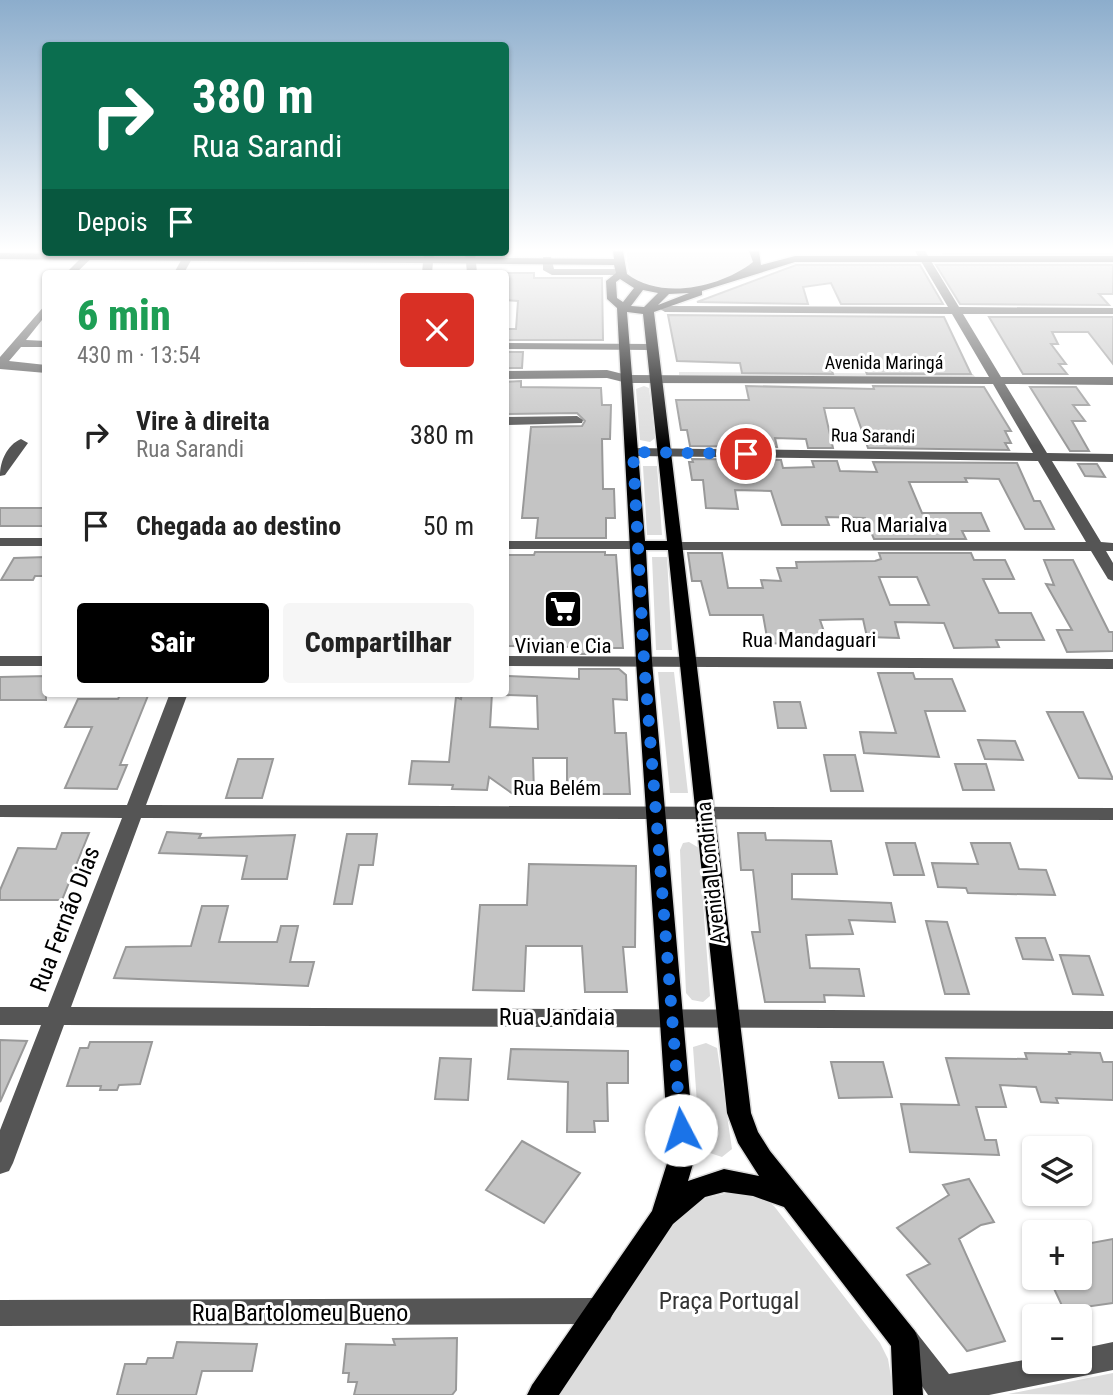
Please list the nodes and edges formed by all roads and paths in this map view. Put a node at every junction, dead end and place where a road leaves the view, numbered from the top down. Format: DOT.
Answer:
graph roads {
  1 [pos="39,316"];
  2 [pos="623,316"];
  3 [pos="648,316"];
  4 [pos="959,316"];
  5 [pos="18,343"];
  6 [pos="42,344"];
  7 [pos="509,346"];
  8 [pos="623,346"];
  9 [pos="650,347"];
  10 [pos="1,364"];
  11 [pos="42,369"];
  12 [pos="1113,372"];
  13 [pos="626,374"];
  14 [pos="655,374"];
  15 [pos="509,375"];
  16 [pos="995,376"];
  17 [pos="1113,381"];
  18 [pos="576,420"];
  19 [pos="509,421"];
  20 [pos="21,443"];
  21 [pos="633,452"];
  22 [pos="665,453"];
  23 [pos="1043,458"];
  24 [pos="1113,458"];
  25 [pos="0,472"];
  26 [pos="0,542"];
  27 [pos="42,542"];
  28 [pos="509,545"];
  29 [pos="639,545"];
  30 [pos="676,546"];
  31 [pos="1096,547"];
  32 [pos="1113,547"];
  33 [pos="1113,576"];
  34 [pos="0,661"];
  35 [pos="42,661"];
  36 [pos="644,661"];
  37 [pos="509,662"];
  38 [pos="687,662"];
  39 [pos="1113,664"];
  40 [pos="177,697"];
  41 [pos="0,811"];
  42 [pos="134,811"];
  43 [pos="658,811"];
  44 [pos="705,811"];
  45 [pos="1113,814"];
  46 [pos="0,1016"];
  47 [pos="56,1017"];
  48 [pos="670,1017"];
  49 [pos="727,1018"];
  50 [pos="1113,1020"];
  51 [pos="0,1163"];
  52 [pos="796,1200"];
  53 [pos="664,1216"];
  54 [pos="600,1311"];
  55 [pos="0,1313"];
  56 [pos="905,1341"];
  57 [pos="573,1351"];
  58 [pos="1113,1356"];
  59 [pos="945,1393"];
  60 [pos="542,1395"];
  61 [pos="553,1395"];
  62 [pos="908,1395"];
  1 -- 5 [label="street"];
  2 -- 8 [label="main road"];
  3 -- 9 [label="main road, Avenida Londrina"];
  4 -- 16 [label="street"];
  5 -- 6 [label="street"];
  5 -- 10 [label="street"];
  7 -- 8 [label="street"];
  8 -- 9 [label="street"];
  8 -- 13 [label="main road"];
  9 -- 14 [label="main road, Avenida Londrina"];
  10 -- 11 [label="street"];
  12 -- 16 [label="street, Avenida Maringá"];
  13 -- 14 [label="street, Avenida Maringá"];
  13 -- 15 [label="street, Avenida Maringá"];
  13 -- 21 [label="main road"];
  14 -- 16 [label="street, Avenida Maringá"];
  14 -- 22 [label="main road, Avenida Londrina"];
  16 -- 17 [label="street, Avenida Maringá"];
  16 -- 23 [label="street"];
  18 -- 19 [label="street"];
  20 -- 25 [label="street"];
  21 -- 22 [label="street, Rua Sarandi"];
  21 -- 29 [label="main road"];
  22 -- 23 [label="street, Rua Sarandi"];
  22 -- 30 [label="main road, Avenida Londrina"];
  23 -- 24 [label="street, Rua Sarandi"];
  23 -- 31 [label="street"];
  26 -- 27 [label="street"];
  28 -- 29 [label="street"];
  29 -- 30 [label="main road"];
  29 -- 36 [label="main road"];
  30 -- 31 [label="street, Rua Marialva"];
  30 -- 38 [label="main road, Avenida Londrina"];
  31 -- 32 [label="street, Rua Marialva"];
  31 -- 33 [label="street"];
  34 -- 35 [label="street"];
  36 -- 37 [label="street, Rua Mandaguari"];
  36 -- 38 [label="street, Rua Mandaguari"];
  36 -- 43 [label="main road"];
  38 -- 39 [label="street, Rua Mandaguari"];
  38 -- 44 [label="main road, Avenida Londrina"];
  40 -- 42 [label="street, Rua Fernão Dias"];
  41 -- 42 [label="street, Rua Belém"];
  42 -- 43 [label="street, Rua Belém"];
  42 -- 47 [label="street, Rua Fernão Dias"];
  43 -- 44 [label="street, Rua Belém"];
  43 -- 48 [label="main road"];
  44 -- 45 [label="street, Rua Belém"];
  44 -- 49 [label="main road, Avenida Londrina"];
  46 -- 47 [label="street, Rua Jandaia"];
  47 -- 48 [label="street, Rua Jandaia"];
  47 -- 51 [label="street, Rua Fernão Dias"];
  48 -- 49 [label="street, Rua Jandaia"];
  48 -- 53 [label="main road"];
  49 -- 50 [label="street, Rua Jandaia"];
  49 -- 52 [label="main road, Avenida Londrina"];
  52 -- 53 [label="main road"];
  52 -- 56 [label="main road, Avenida Londrina"];
  53 -- 54 [label="main road"];
  54 -- 55 [label="street, Rua Bartolomeu Bueno"];
  54 -- 57 [label="main road"];
  56 -- 59 [label="street, Avenida Londrina"];
  56 -- 62 [label="main road"];
  57 -- 60 [label="main road"];
  57 -- 61 [label="main road"];
  58 -- 59 [label="street"];
}
